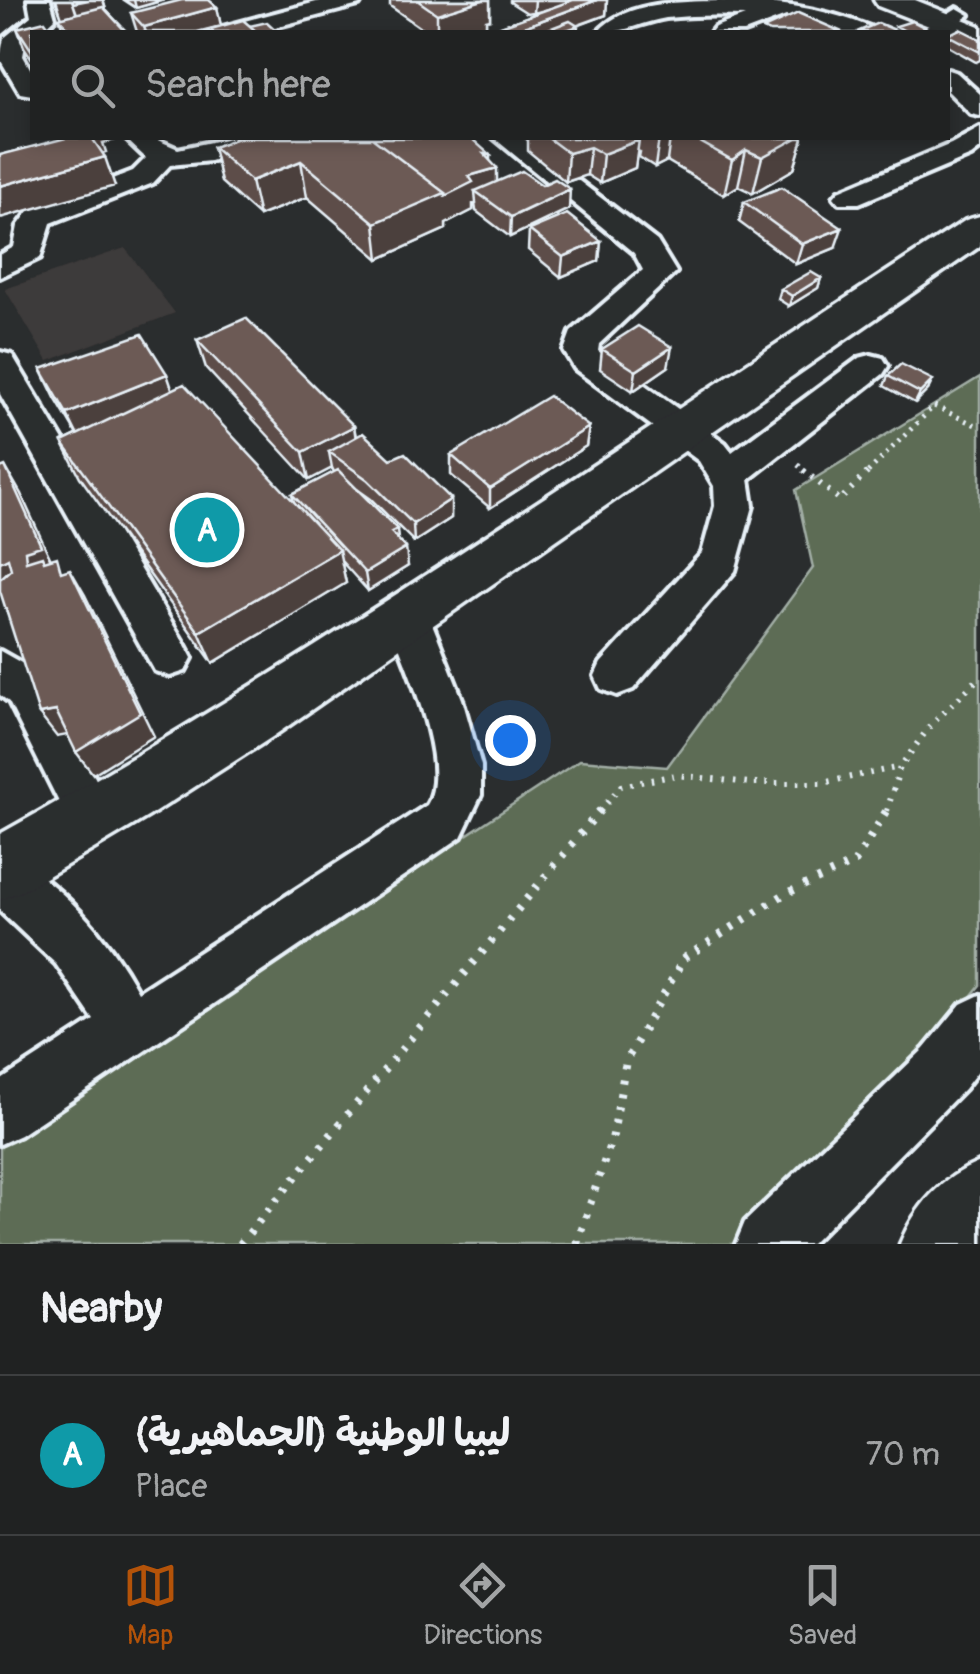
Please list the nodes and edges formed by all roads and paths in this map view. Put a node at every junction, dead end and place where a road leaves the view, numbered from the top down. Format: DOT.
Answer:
graph roads {
  1 [pos="39,0"];
  2 [pos="889,0"];
  3 [pos="918,0"];
  4 [pos="339,1"];
  5 [pos="784,9"];
  6 [pos="954,22"];
  7 [pos="237,30"];
  8 [pos="614,30"];
  9 [pos="727,30"];
  10 [pos="857,30"];
  11 [pos="980,37"];
  12 [pos="950,80"];
  13 [pos="30,87"];
  14 [pos="0,96"];
  15 [pos="980,108"];
  16 [pos="140,140"];
  17 [pos="249,140"];
  18 [pos="517,140"];
  19 [pos="963,141"];
  20 [pos="163,156"];
  21 [pos="849,197"];
  22 [pos="980,228"];
  23 [pos="0,268"];
  24 [pos="0,363"];
  25 [pos="871,366"];
  26 [pos="980,427"];
  27 [pos="680,428"];
  28 [pos="768,443"];
  29 [pos="729,474"];
  30 [pos="408,616"];
  31 [pos="170,658"];
  32 [pos="0,670"];
  33 [pos="617,676"];
  34 [pos="980,677"];
  35 [pos="900,767"];
  36 [pos="92,818"];
  37 [pos="0,869"];
  38 [pos="0,878"];
  39 [pos="980,1022"];
  40 [pos="129,1030"];
  41 [pos="0,1114"];
  42 [pos="980,1201"];
  43 [pos="240,1244"];
  44 [pos="578,1244"];
  45 [pos="768,1244"];
  46 [pos="940,1244"];
  1 -- 13 [label="street"];
  2 -- 6 [label="main road"];
  3 -- 6 [label="main road"];
  4 -- 7 [label="street"];
  5 -- 8 [label="street"];
  5 -- 9 [label="street"];
  5 -- 10 [label="street"];
  6 -- 11 [label="main road"];
  12 -- 15 [label="street"];
  13 -- 14 [label="street"];
  16 -- 20 [label="street"];
  17 -- 20 [label="street"];
  18 -- 27 [label="street"];
  19 -- 21 [label="street"];
  20 -- 23 [label="street"];
  22 -- 27 [label="main road"];
  24 -- 31 [label="street"];
  25 -- 28 [label="street"];
  26 -- 28 [label="path"];
  27 -- 29 [label="street"];
  27 -- 30 [label="main road"];
  28 -- 29 [label="street"];
  29 -- 33 [label="street"];
  30 -- 36 [label="main road"];
  30 -- 40 [label="street"];
  32 -- 36 [label="street"];
  34 -- 35 [label="path"];
  35 -- 43 [label="path"];
  35 -- 44 [label="path"];
  36 -- 37 [label="main road"];
  38 -- 40 [label="street"];
  39 -- 45 [label="street"];
  40 -- 41 [label="street"];
  42 -- 46 [label="main road"];
}
